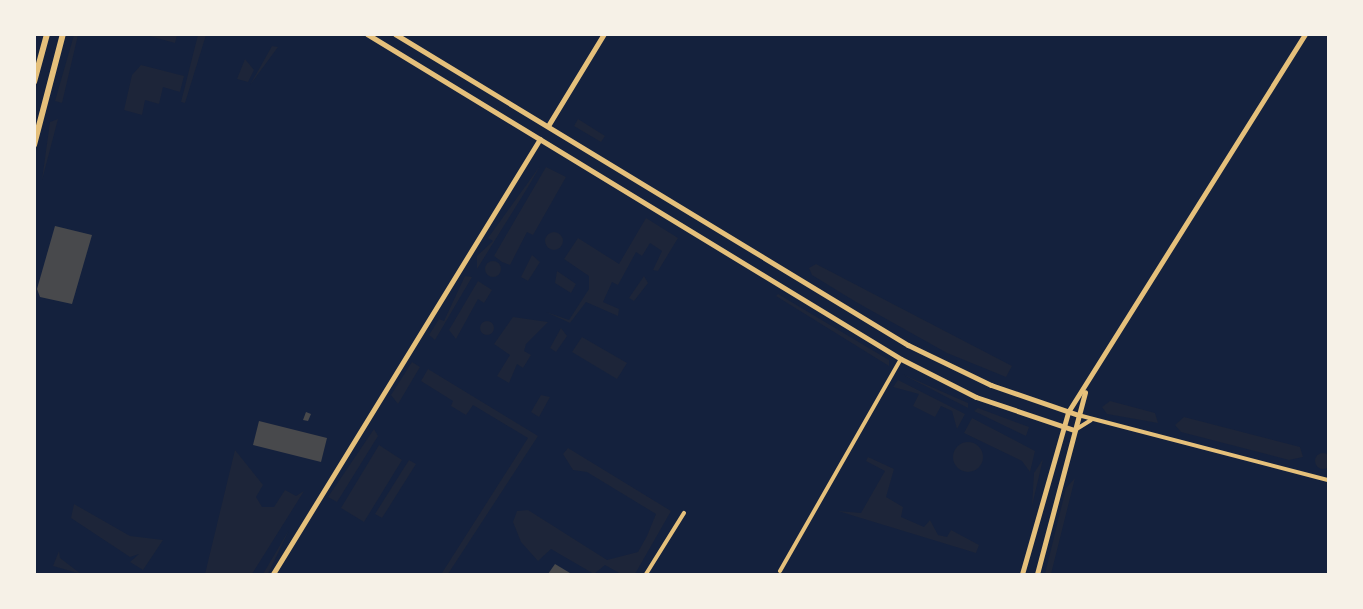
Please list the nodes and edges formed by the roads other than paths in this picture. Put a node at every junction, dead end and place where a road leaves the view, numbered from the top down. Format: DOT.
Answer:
graph roads {
  1 [pos="46,34"];
  2 [pos="63,34"];
  3 [pos="367,34"];
  4 [pos="395,34"];
  5 [pos="604,34"];
  6 [pos="1305,34"];
  7 [pos="34,82"];
  8 [pos="548,126"];
  9 [pos="540,139"];
  10 [pos="34,145"];
  11 [pos="901,359"];
  12 [pos="1086,388"];
  13 [pos="1068,412"];
  14 [pos="1078,416"];
  15 [pos="1092,420"];
  16 [pos="1062,427"];
  17 [pos="1074,430"];
  18 [pos="1329,480"];
  19 [pos="684,513"];
  20 [pos="780,572"];
  21 [pos="273,574"];
  22 [pos="646,574"];
  23 [pos="1022,574"];
  24 [pos="1037,574"];
  1 -- 7 [label="main road"];
  2 -- 10 [label="main road"];
  3 -- 9 [label="main road"];
  4 -- 8 [label="main road"];
  5 -- 8 [label="street"];
  6 -- 12 [label="main road"];
  8 -- 9 [label="main road"];
  8 -- 13 [label="main road"];
  9 -- 11 [label="main road"];
  9 -- 21 [label="street"];
  11 -- 16 [label="main road"];
  11 -- 20 [label="street"];
  12 -- 13 [label="main road"];
  12 -- 14 [label="main road"];
  13 -- 14 [label="main road"];
  13 -- 16 [label="main road"];
  14 -- 15 [label="street"];
  14 -- 17 [label="main road"];
  15 -- 17 [label="street"];
  15 -- 18 [label="street"];
  16 -- 17 [label="main road"];
  16 -- 23 [label="main road"];
  17 -- 24 [label="main road"];
  19 -- 22 [label="street"];
}
